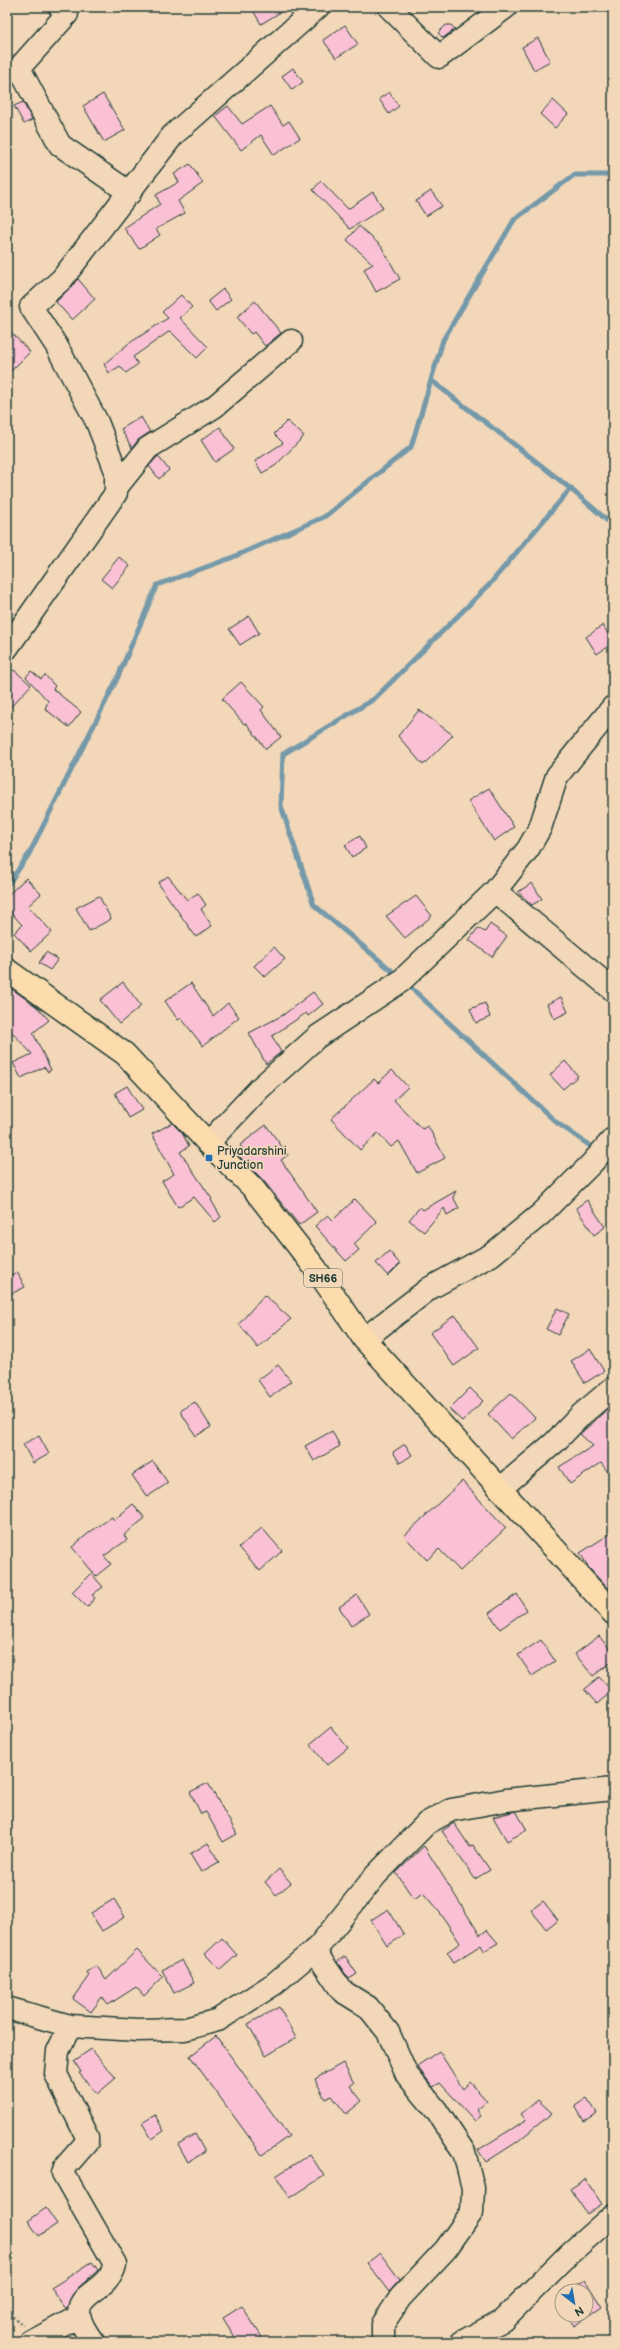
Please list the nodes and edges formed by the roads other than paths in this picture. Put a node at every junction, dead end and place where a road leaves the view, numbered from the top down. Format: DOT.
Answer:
graph roads {
  1 [pos="60,7"];
  2 [pos="318,7"];
  3 [pos="389,7"];
  4 [pos="506,7"];
  5 [pos="130,193"];
  6 [pos="291,341"];
  7 [pos="116,488"];
  8 [pos="7,648"];
  9 [pos="613,708"];
  10 [pos="495,891"];
  11 [pos="7,970"];
  12 [pos="613,990"];
  13 [pos="613,1138"];
  14 [pos="208,1143"];
  15 [pos="364,1339"];
  16 [pos="613,1388"];
  17 [pos="500,1489"];
  18 [pos="613,1613"];
  19 [pos="613,1789"];
  20 [pos="314,1950"];
  21 [pos="7,2008"];
  22 [pos="70,2026"];
  23 [pos="613,2215"];
  24 [pos="78,2317"];
  25 [pos="31,2342"];
  26 [pos="93,2342"];
  27 [pos="383,2342"];
  28 [pos="462,2342"];
  1 -- 5 [label="street"];
  2 -- 5 [label="street"];
  3 -- 4 [label="street"];
  5 -- 7 [label="street"];
  6 -- 7 [label="street"];
  7 -- 8 [label="street"];
  9 -- 10 [label="street"];
  10 -- 12 [label="street"];
  10 -- 14 [label="street"];
  11 -- 14 [label="main road, SH66"];
  13 -- 15 [label="street"];
  14 -- 15 [label="main road, SH66"];
  15 -- 17 [label="main road, SH66"];
  16 -- 17 [label="street"];
  17 -- 18 [label="main road, SH66"];
  19 -- 20 [label="street"];
  20 -- 22 [label="street"];
  20 -- 27 [label="street"];
  21 -- 22 [label="street"];
  22 -- 24 [label="street"];
  23 -- 28 [label="street"];
  24 -- 25 [label="street"];
  24 -- 26 [label="street"];
}
